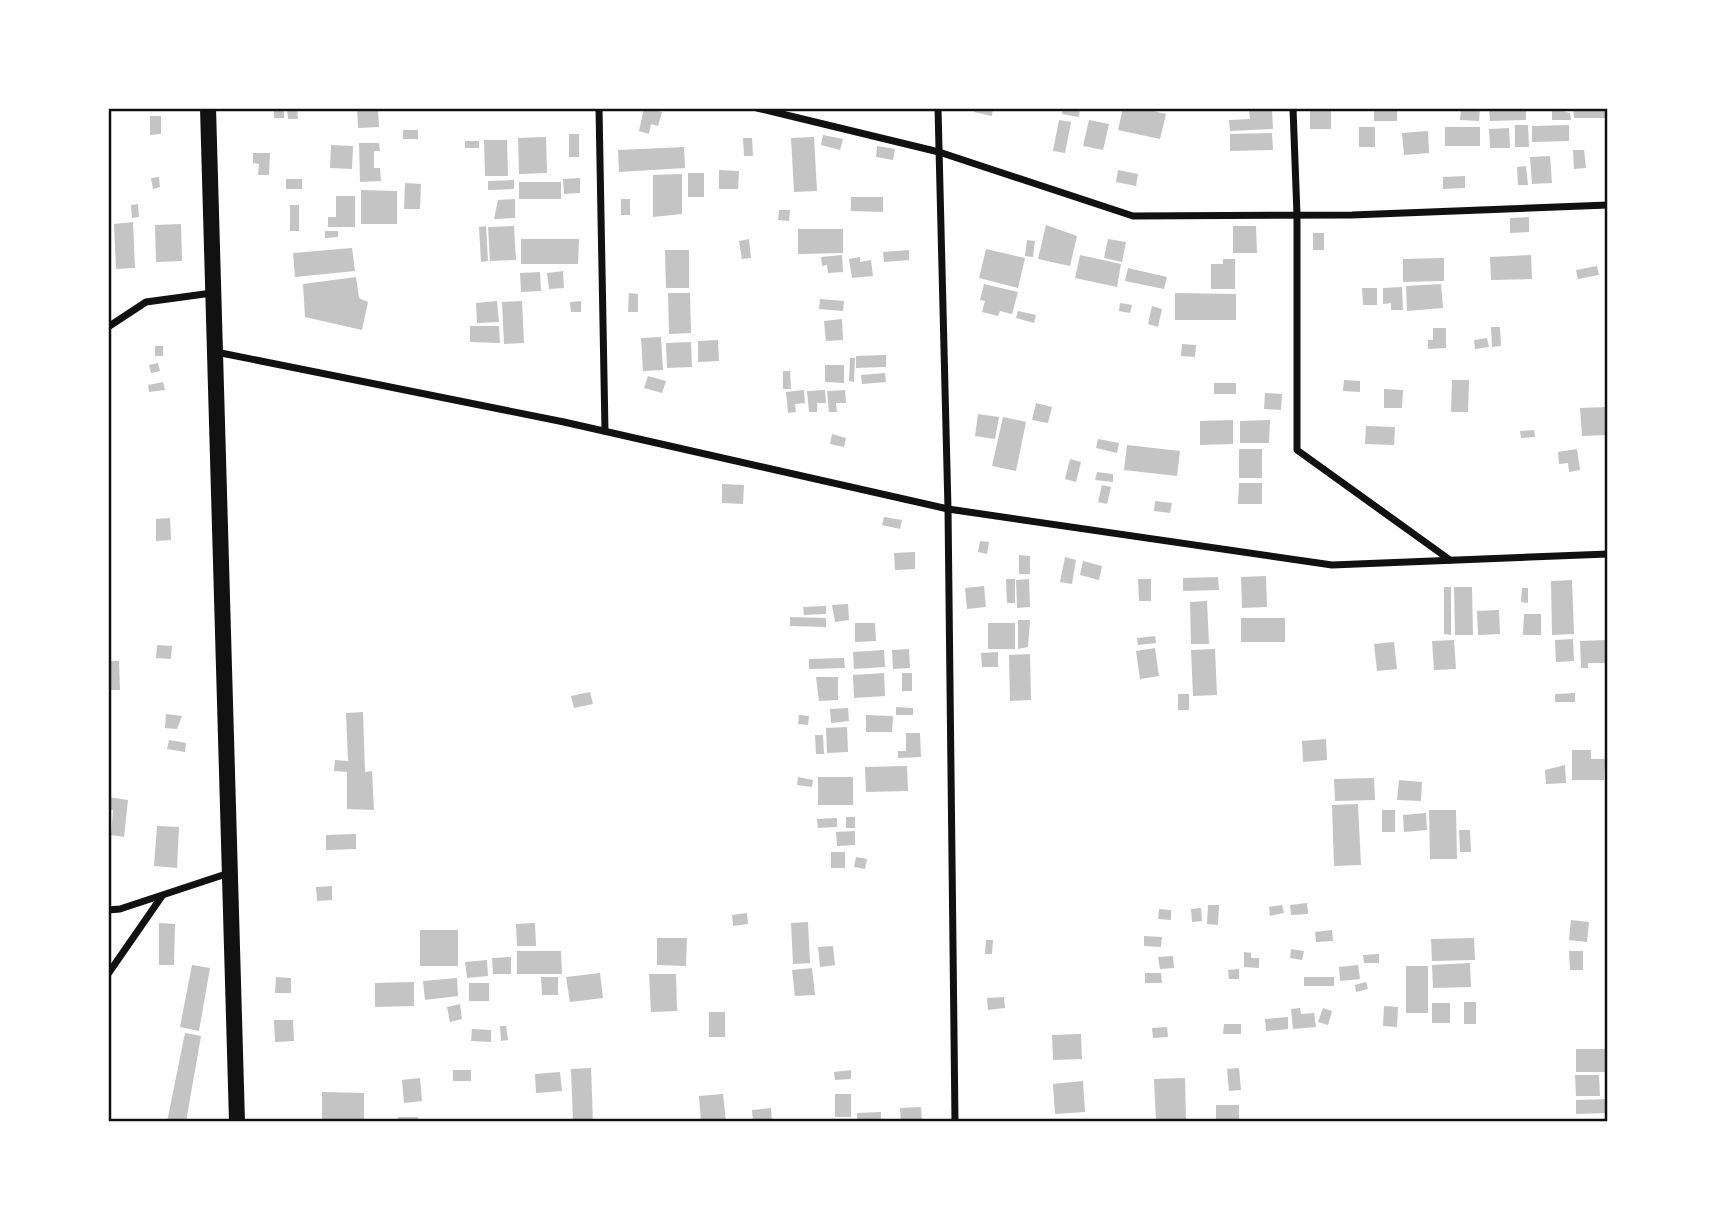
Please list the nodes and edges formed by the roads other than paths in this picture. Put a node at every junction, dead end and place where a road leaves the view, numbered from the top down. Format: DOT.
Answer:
graph roads {
  1 [pos="208,108"];
  2 [pos="599,108"];
  3 [pos="757,108"];
  4 [pos="937,108"];
  5 [pos="1293,108"];
  6 [pos="939,152"];
  7 [pos="1608,205"];
  8 [pos="1297,215"];
  9 [pos="215,293"];
  10 [pos="108,327"];
  11 [pos="215,351"];
  12 [pos="605,431"];
  13 [pos="948,509"];
  14 [pos="1608,554"];
  15 [pos="1450,560"];
  16 [pos="229,873"];
  17 [pos="162,895"];
  18 [pos="108,910"];
  19 [pos="108,974"];
  20 [pos="237,1122"];
  21 [pos="955,1122"];
  1 -- 9 [label="main road"];
  2 -- 12 [label="street"];
  3 -- 6 [label="street"];
  4 -- 6 [label="street"];
  5 -- 8 [label="street"];
  6 -- 8 [label="street"];
  6 -- 13 [label="street"];
  7 -- 8 [label="street"];
  8 -- 15 [label="street"];
  9 -- 10 [label="street"];
  9 -- 11 [label="main road"];
  11 -- 12 [label="street"];
  11 -- 16 [label="main road"];
  12 -- 13 [label="street"];
  13 -- 15 [label="street"];
  13 -- 21 [label="street"];
  14 -- 15 [label="street"];
  16 -- 17 [label="street"];
  16 -- 20 [label="main road"];
  17 -- 18 [label="street"];
  17 -- 19 [label="street"];
}
